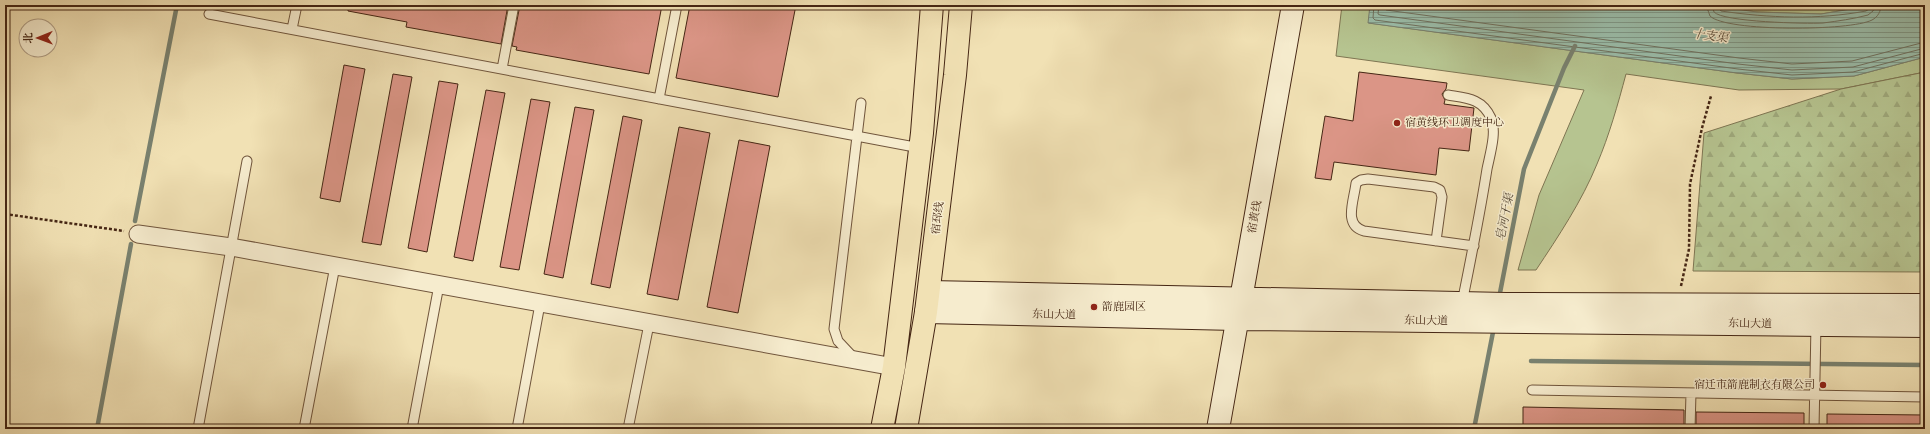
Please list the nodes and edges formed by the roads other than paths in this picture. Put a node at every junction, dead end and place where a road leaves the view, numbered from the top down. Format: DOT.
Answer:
graph roads {
  1 [pos="297,5"];
  2 [pos="514,5"];
  3 [pos="676,5"];
  4 [pos="932,5"];
  5 [pos="961,5"];
  6 [pos="1293,10"];
  7 [pos="209,14"];
  8 [pos="292,30"];
  9 [pos="502,69"];
  10 [pos="1448,95"];
  11 [pos="659,99"];
  12 [pos="861,103"];
  13 [pos="856,137"];
  14 [pos="920,148"];
  15 [pos="247,161"];
  16 [pos="138,234"];
  17 [pos="1436,241"];
  18 [pos="1474,246"];
  19 [pos="231,248"];
  20 [pos="335,266"];
  21 [pos="439,285"];
  22 [pos="928,302"];
  23 [pos="1462,303"];
  24 [pos="540,304"];
  25 [pos="1925,305"];
  26 [pos="1238,309"];
  27 [pos="1497,313"];
  28 [pos="1816,315"];
  29 [pos="649,324"];
  30 [pos="1925,326"];
  31 [pos="858,362"];
  32 [pos="894,367"];
  33 [pos="1532,390"];
  34 [pos="1691,393"];
  35 [pos="1814,395"];
  36 [pos="1925,397"];
  37 [pos="198,429"];
  38 [pos="304,429"];
  39 [pos="412,429"];
  40 [pos="517,429"];
  41 [pos="628,429"];
  42 [pos="882,429"];
  43 [pos="906,429"];
  44 [pos="1218,429"];
  45 [pos="1690,429"];
  46 [pos="1814,429"];
  1 -- 8 [label="lane"];
  2 -- 9 [label="lane"];
  3 -- 11 [label="lane"];
  4 -- 14 [label="main road"];
  5 -- 22 [label="main road, 宿邳线"];
  6 -- 26 [label="main road, 宿黄线"];
  7 -- 8 [label="lane"];
  8 -- 9 [label="lane"];
  9 -- 11 [label="lane"];
  10 -- 18 [label="lane"];
  11 -- 13 [label="lane"];
  12 -- 13 [label="lane"];
  13 -- 14 [label="lane"];
  13 -- 31 [label="lane"];
  14 -- 32 [label="main road"];
  15 -- 19 [label="lane"];
  16 -- 19 [label="street"];
  17 -- 17 [label="lane"];
  17 -- 18 [label="lane"];
  18 -- 23 [label="lane"];
  19 -- 20 [label="street"];
  19 -- 37 [label="lane"];
  20 -- 21 [label="street"];
  20 -- 38 [label="lane"];
  21 -- 24 [label="street"];
  21 -- 39 [label="lane"];
  22 -- 26 [label="main road, 东山大道"];
  22 -- 43 [label="main road, 宿邳线"];
  23 -- 26 [label="main road, 东山大道"];
  23 -- 27 [label="main road, 东山大道"];
  24 -- 29 [label="street"];
  24 -- 40 [label="lane"];
  25 -- 28 [label="main road, 东山大道"];
  26 -- 27 [label="main road, 东山大道"];
  26 -- 44 [label="main road, 宿黄线"];
  27 -- 28 [label="main road, 东山大道"];
  27 -- 28 [label="main road, 东山大道"];
  28 -- 30 [label="main road, 东山大道"];
  28 -- 35 [label="lane"];
  29 -- 31 [label="street"];
  29 -- 41 [label="lane"];
  31 -- 32 [label="street"];
  32 -- 42 [label="main road"];
  33 -- 34 [label="lane"];
  34 -- 35 [label="lane"];
  34 -- 45 [label="lane"];
  35 -- 36 [label="lane"];
  35 -- 46 [label="lane"];
}
